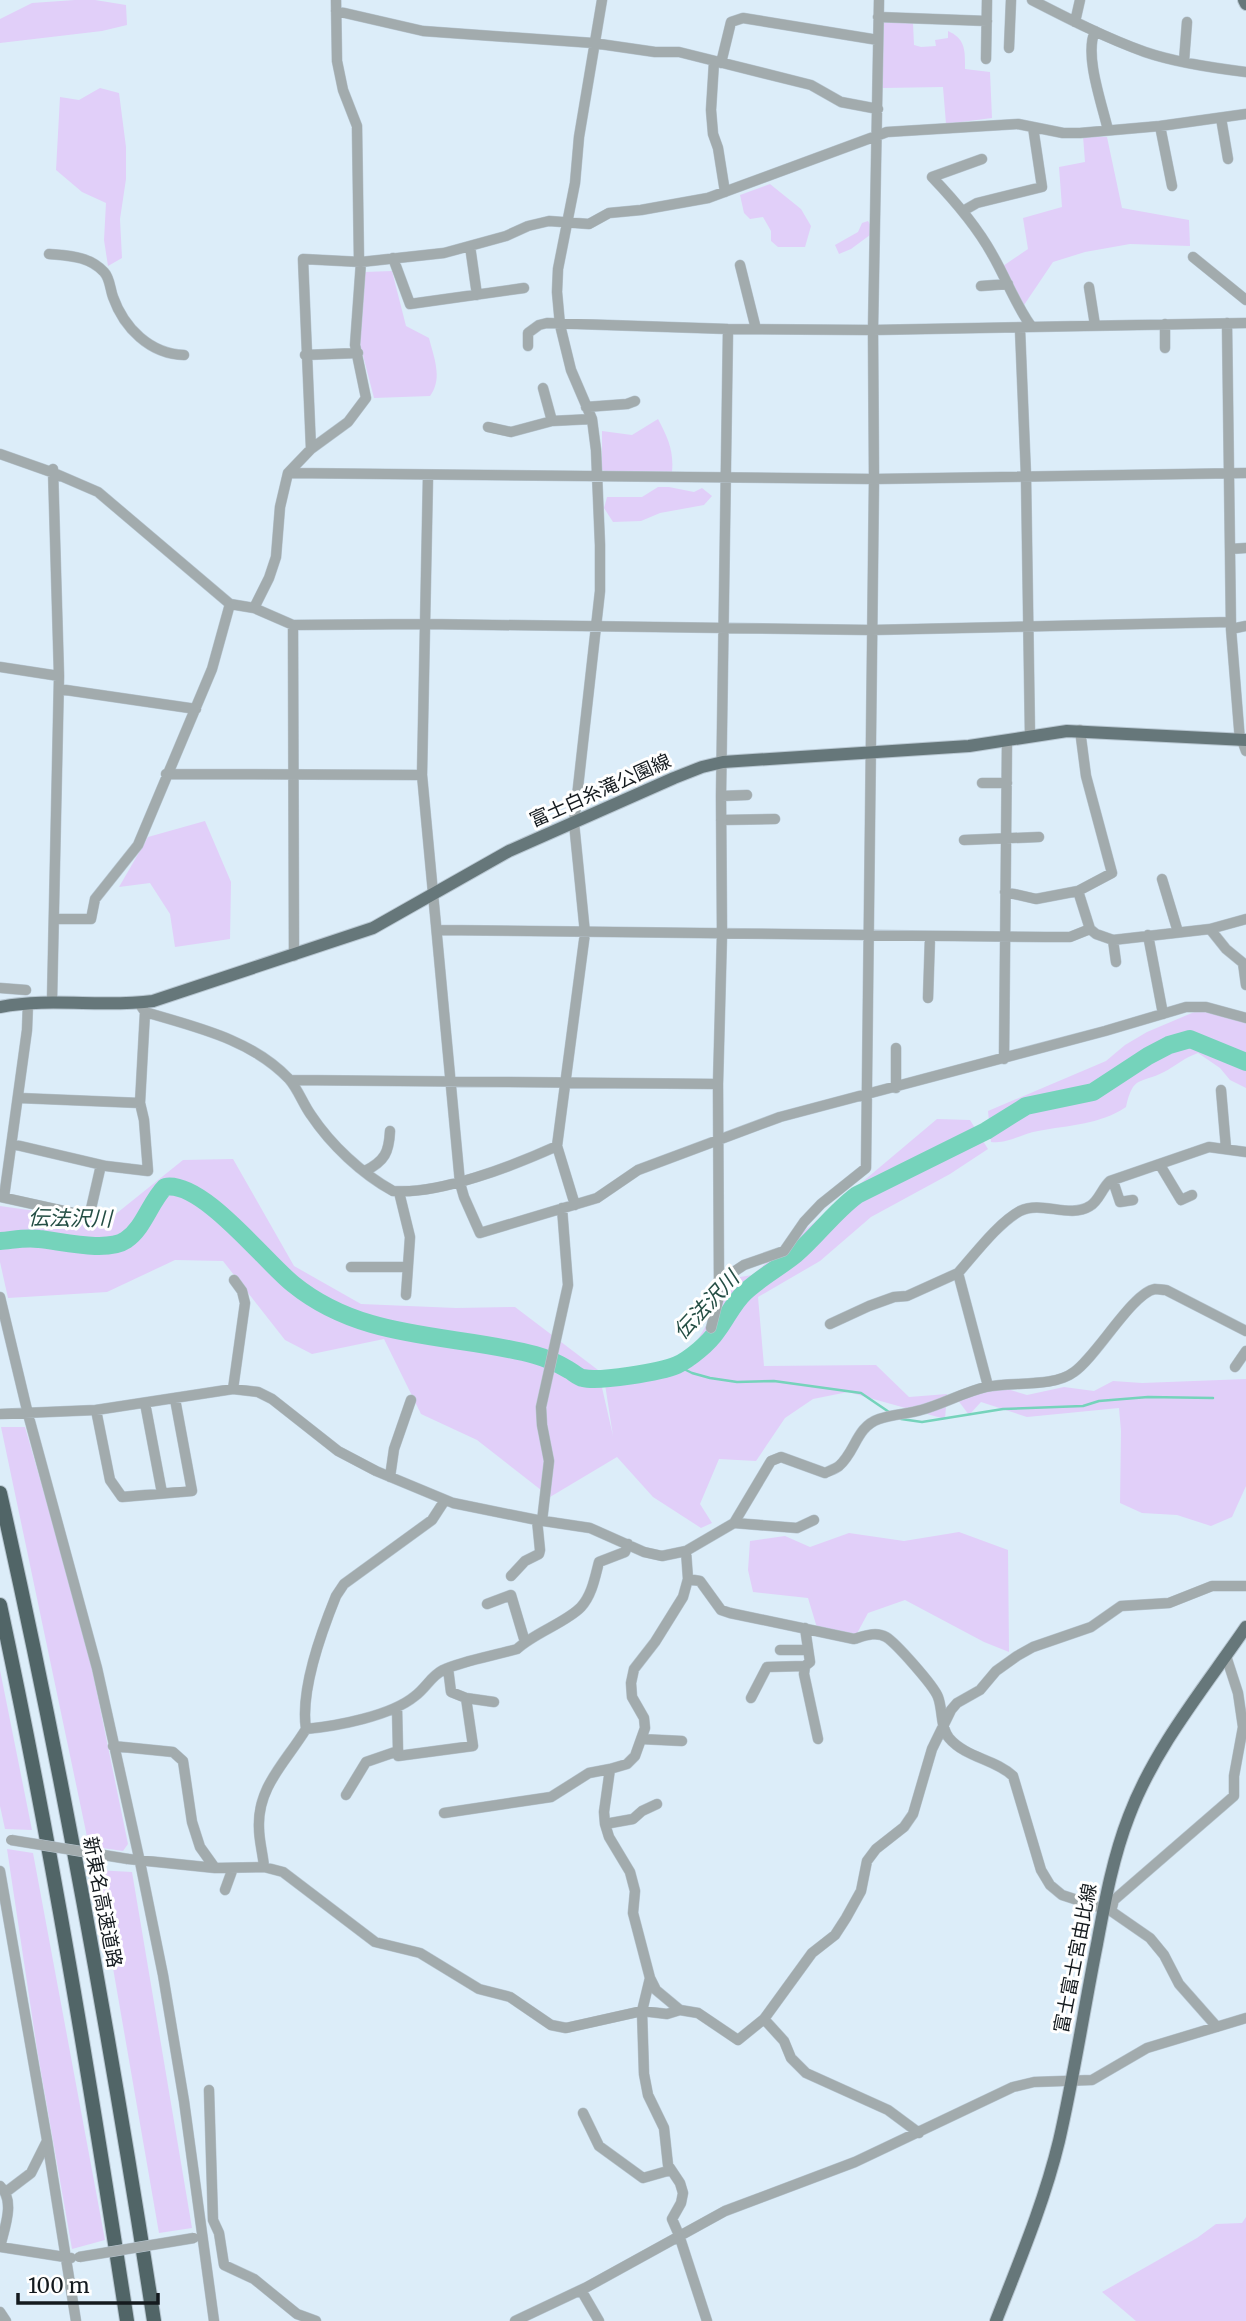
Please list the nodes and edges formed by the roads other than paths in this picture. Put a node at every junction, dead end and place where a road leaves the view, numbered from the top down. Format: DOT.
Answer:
graph roads {
  1 [pos="602,0"];
  2 [pos="879,0"];
  3 [pos="987,0"];
  4 [pos="1010,0"];
  5 [pos="1032,0"];
  6 [pos="1080,0"];
  7 [pos="336,5"];
  8 [pos="878,17"];
  9 [pos="986,21"];
  10 [pos="1075,22"];
  11 [pos="1187,22"];
  12 [pos="1095,31"];
  13 [pos="878,40"];
  14 [pos="593,43"];
  15 [pos="1009,48"];
  16 [pos="986,58"];
  17 [pos="1184,61"];
  18 [pos="718,62"];
  19 [pos="1246,72"];
  20 [pos="878,109"];
  21 [pos="1246,114"];
  22 [pos="1221,118"];
  23 [pos="1033,127"];
  24 [pos="1160,127"];
  25 [pos="1108,130"];
  26 [pos="876,136"];
  27 [pos="982,159"];
  28 [pos="1228,159"];
  29 [pos="1172,186"];
  30 [pos="725,192"];
  31 [pos="963,211"];
  32 [pos="566,222"];
  33 [pos="470,246"];
  34 [pos="49,254"];
  35 [pos="1193,257"];
  36 [pos="393,258"];
  37 [pos="360,262"];
  38 [pos="740,265"];
  39 [pos="1008,284"];
  40 [pos="981,286"];
  41 [pos="1089,287"];
  42 [pos="524,288"];
  43 [pos="477,295"];
  44 [pos="1246,300"];
  45 [pos="1227,323"];
  46 [pos="1246,323"];
  47 [pos="1165,324"];
  48 [pos="560,325"];
  49 [pos="1095,325"];
  50 [pos="1031,326"];
  51 [pos="1020,328"];
  52 [pos="728,329"];
  53 [pos="756,329"];
  54 [pos="873,330"];
  55 [pos="528,346"];
  56 [pos="1165,348"];
  57 [pos="358,353"];
  58 [pos="184,355"];
  59 [pos="305,355"];
  60 [pos="542,388"];
  61 [pos="635,401"];
  62 [pos="586,407"];
  63 [pos="592,419"];
  64 [pos="552,421"];
  65 [pos="488,427"];
  66 [pos="311,449"];
  67 [pos="0,454"];
  68 [pos="54,470"];
  69 [pos="288,473"];
  70 [pos="1229,473"];
  71 [pos="1246,473"];
  72 [pos="428,476"];
  73 [pos="1026,476"];
  74 [pos="597,478"];
  75 [pos="725,478"];
  76 [pos="874,480"];
  77 [pos="1246,548"];
  78 [pos="1230,549"];
  79 [pos="230,604"];
  80 [pos="254,608"];
  81 [pos="425,624"];
  82 [pos="293,625"];
  83 [pos="1231,625"];
  84 [pos="597,626"];
  85 [pos="1246,626"];
  86 [pos="1028,627"];
  87 [pos="723,629"];
  88 [pos="872,630"];
  89 [pos="0,667"];
  90 [pos="60,676"];
  91 [pos="59,689"];
  92 [pos="196,709"];
  93 [pos="1080,730"];
  94 [pos="1030,736"];
  95 [pos="1007,740"];
  96 [pos="1244,743"];
  97 [pos="870,753"];
  98 [pos="723,762"];
  99 [pos="166,774"];
  100 [pos="292,775"];
  101 [pos="422,775"];
  102 [pos="982,783"];
  103 [pos="1007,783"];
  104 [pos="747,795"];
  105 [pos="721,796"];
  106 [pos="775,819"];
  107 [pos="721,820"];
  108 [pos="574,822"];
  109 [pos="1039,837"];
  110 [pos="964,840"];
  111 [pos="1006,840"];
  112 [pos="1162,879"];
  113 [pos="1079,891"];
  114 [pos="1005,892"];
  115 [pos="433,893"];
  116 [pos="54,919"];
  117 [pos="1246,919"];
  118 [pos="1090,929"];
  119 [pos="1210,929"];
  120 [pos="437,930"];
  121 [pos="1178,932"];
  122 [pos="586,933"];
  123 [pos="722,934"];
  124 [pos="1148,935"];
  125 [pos="869,936"];
  126 [pos="930,937"];
  127 [pos="1004,937"];
  128 [pos="1113,940"];
  129 [pos="294,956"];
  130 [pos="1116,962"];
  131 [pos="1244,963"];
  132 [pos="1246,985"];
  133 [pos="0,988"];
  134 [pos="27,996"];
  135 [pos="928,998"];
  136 [pos="52,1000"];
  137 [pos="0,1007"];
  138 [pos="142,1007"];
  139 [pos="1163,1014"];
  140 [pos="1246,1018"];
  141 [pos="896,1048"];
  142 [pos="1004,1059"];
  143 [pos="290,1080"];
  144 [pos="451,1081"];
  145 [pos="564,1083"];
  146 [pos="718,1084"];
  147 [pos="896,1088"];
  148 [pos="1222,1090"];
  149 [pos="867,1096"];
  150 [pos="19,1098"];
  151 [pos="140,1103"];
  152 [pos="390,1131"];
  153 [pos="720,1140"];
  154 [pos="12,1144"];
  155 [pos="557,1146"];
  156 [pos="1226,1148"];
  157 [pos="1246,1152"];
  158 [pos="101,1165"];
  159 [pos="1160,1165"];
  160 [pos="365,1171"];
  161 [pos="1113,1181"];
  162 [pos="460,1183"];
  163 [pos="399,1192"];
  164 [pos="1192,1195"];
  165 [pos="2,1197"];
  166 [pos="1133,1200"];
  167 [pos="575,1205"];
  168 [pos="562,1208"];
  169 [pos="351,1267"];
  170 [pos="408,1267"];
  171 [pos="958,1273"];
  172 [pos="234,1280"];
  173 [pos="719,1294"];
  174 [pos="406,1295"];
  175 [pos="0,1297"];
  176 [pos="830,1324"];
  177 [pos="711,1328"];
  178 [pos="1246,1331"];
  179 [pos="1246,1351"];
  180 [pos="1235,1367"];
  181 [pos="988,1386"];
  182 [pos="233,1389"];
  183 [pos="175,1399"];
  184 [pos="411,1400"];
  185 [pos="145,1403"];
  186 [pos="96,1410"];
  187 [pos="0,1414"];
  188 [pos="28,1414"];
  189 [pos="390,1477"];
  190 [pos="0,1493"];
  191 [pos="162,1493"];
  192 [pos="445,1500"];
  193 [pos="540,1520"];
  194 [pos="814,1520"];
  195 [pos="734,1522"];
  196 [pos="628,1544"];
  197 [pos="686,1551"];
  198 [pos="510,1576"];
  199 [pos="688,1579"];
  200 [pos="1246,1586"];
  201 [pos="487,1604"];
  202 [pos="0,1605"];
  203 [pos="1246,1628"];
  204 [pos="805,1629"];
  205 [pos="525,1642"];
  206 [pos="780,1650"];
  207 [pos="808,1650"];
  208 [pos="1226,1656"];
  209 [pos="805,1666"];
  210 [pos="448,1668"];
  211 [pos="466,1698"];
  212 [pos="751,1698"];
  213 [pos="494,1702"];
  214 [pos="397,1707"];
  215 [pos="943,1727"];
  216 [pos="306,1729"];
  217 [pos="641,1739"];
  218 [pos="818,1739"];
  219 [pos="682,1741"];
  220 [pos="113,1746"];
  221 [pos="398,1751"];
  222 [pos="610,1769"];
  223 [pos="346,1795"];
  224 [pos="657,1804"];
  225 [pos="444,1813"];
  226 [pos="604,1824"];
  227 [pos="5,1839"];
  228 [pos="140,1862"];
  229 [pos="264,1867"];
  230 [pos="215,1868"];
  231 [pos="233,1868"];
  232 [pos="0,1871"];
  233 [pos="225,1890"];
  234 [pos="1107,1911"];
  235 [pos="650,1978"];
  236 [pos="680,2010"];
  237 [pos="642,2011"];
  238 [pos="1246,2018"];
  239 [pos="764,2019"];
  240 [pos="1217,2027"];
  241 [pos="1071,2082"];
  242 [pos="209,2090"];
  243 [pos="583,2113"];
  244 [pos="919,2133"];
  245 [pos="47,2140"];
  246 [pos="671,2170"];
  247 [pos="3,2189"];
  248 [pos="219,2233"];
  249 [pos="679,2235"];
  250 [pos="199,2237"];
  251 [pos="0,2247"];
  252 [pos="67,2259"];
  253 [pos="581,2290"];
  254 [pos="0,2312"];
  255 [pos="6,2321"];
  256 [pos="76,2321"];
  257 [pos="127,2321"];
  258 [pos="154,2321"];
  259 [pos="214,2321"];
  260 [pos="316,2321"];
  261 [pos="515,2321"];
  262 [pos="600,2321"];
  263 [pos="706,2321"];
  264 [pos="996,2321"];
  1 -- 14 [label="street"];
  2 -- 8 [label="street"];
  3 -- 9 [label="street"];
  4 -- 15 [label="street"];
  5 -- 10 [label="street"];
  6 -- 10 [label="street"];
  7 -- 14 [label="street"];
  7 -- 37 [label="street"];
  8 -- 9 [label="street"];
  8 -- 13 [label="street"];
  9 -- 16 [label="street"];
  10 -- 12 [label="street"];
  11 -- 17 [label="street"];
  12 -- 17 [label="street"];
  12 -- 25 [label="street"];
  13 -- 18 [label="street"];
  13 -- 20 [label="street"];
  14 -- 18 [label="street"];
  14 -- 32 [label="street"];
  17 -- 19 [label="street"];
  18 -- 20 [label="street"];
  18 -- 30 [label="street"];
  20 -- 26 [label="street"];
  21 -- 22 [label="street"];
  22 -- 24 [label="street"];
  22 -- 28 [label="street"];
  23 -- 25 [label="street"];
  23 -- 26 [label="street"];
  23 -- 31 [label="street"];
  24 -- 25 [label="street"];
  24 -- 29 [label="street"];
  26 -- 30 [label="street"];
  26 -- 54 [label="street"];
  27 -- 31 [label="street"];
  30 -- 32 [label="street"];
  31 -- 39 [label="street"];
  32 -- 33 [label="street"];
  32 -- 48 [label="street"];
  33 -- 36 [label="street"];
  33 -- 43 [label="street"];
  34 -- 58 [label="street"];
  35 -- 44 [label="street"];
  36 -- 37 [label="street"];
  36 -- 43 [label="street"];
  37 -- 57 [label="street"];
  37 -- 59 [label="street"];
  38 -- 53 [label="street"];
  39 -- 40 [label="street"];
  39 -- 50 [label="street"];
  41 -- 49 [label="street"];
  42 -- 43 [label="street"];
  45 -- 46 [label="street"];
  45 -- 47 [label="street"];
  45 -- 70 [label="street"];
  47 -- 49 [label="street"];
  47 -- 56 [label="street"];
  48 -- 52 [label="street"];
  48 -- 55 [label="street"];
  48 -- 62 [label="street"];
  49 -- 50 [label="street"];
  50 -- 51 [label="street"];
  51 -- 54 [label="street"];
  51 -- 73 [label="street"];
  52 -- 53 [label="street"];
  52 -- 75 [label="street"];
  53 -- 54 [label="street"];
  54 -- 76 [label="street"];
  57 -- 59 [label="street"];
  57 -- 66 [label="street"];
  59 -- 66 [label="street"];
  60 -- 64 [label="street"];
  61 -- 62 [label="street"];
  62 -- 63 [label="street"];
  63 -- 64 [label="street"];
  63 -- 74 [label="street"];
  64 -- 65 [label="street"];
  66 -- 69 [label="street"];
  67 -- 68 [label="street"];
  68 -- 79 [label="street"];
  68 -- 90 [label="street"];
  69 -- 72 [label="street"];
  69 -- 80 [label="street"];
  70 -- 71 [label="street"];
  70 -- 73 [label="street"];
  70 -- 78 [label="street"];
  72 -- 74 [label="street"];
  72 -- 81 [label="street"];
  73 -- 76 [label="street"];
  73 -- 86 [label="street"];
  74 -- 75 [label="street"];
  74 -- 84 [label="street"];
  75 -- 76 [label="street"];
  75 -- 87 [label="street"];
  76 -- 88 [label="street"];
  77 -- 78 [label="street"];
  78 -- 83 [label="street"];
  79 -- 80 [label="street"];
  79 -- 92 [label="street"];
  80 -- 82 [label="street"];
  81 -- 82 [label="street"];
  81 -- 84 [label="street"];
  81 -- 101 [label="street"];
  82 -- 100 [label="street"];
  83 -- 85 [label="street"];
  83 -- 86 [label="street"];
  83 -- 96 [label="street"];
  84 -- 87 [label="street"];
  84 -- 108 [label="street"];
  86 -- 88 [label="street"];
  86 -- 94 [label="street"];
  87 -- 88 [label="street"];
  87 -- 98 [label="street"];
  88 -- 97 [label="street"];
  89 -- 90 [label="street"];
  90 -- 91 [label="street"];
  91 -- 92 [label="street"];
  91 -- 116 [label="street"];
  92 -- 99 [label="street"];
  93 -- 94 [label="main road, 富士白糸滝公園線"];
  93 -- 96 [label="main road, 富士白糸滝公園線"];
  93 -- 113 [label="street"];
  94 -- 95 [label="main road, 富士白糸滝公園線"];
  95 -- 97 [label="main road, 富士白糸滝公園線"];
  95 -- 103 [label="street"];
  97 -- 98 [label="main road, 富士白糸滝公園線"];
  97 -- 125 [label="street"];
  98 -- 105 [label="street"];
  98 -- 108 [label="main road, 富士白糸滝公園線"];
  99 -- 100 [label="street"];
  99 -- 116 [label="street"];
  100 -- 101 [label="street"];
  100 -- 129 [label="street"];
  101 -- 115 [label="street"];
  102 -- 103 [label="street"];
  103 -- 111 [label="street"];
  104 -- 105 [label="street"];
  105 -- 107 [label="street"];
  106 -- 107 [label="street"];
  107 -- 123 [label="street"];
  108 -- 115 [label="main road, 富士白糸滝公園線"];
  108 -- 122 [label="street"];
  109 -- 111 [label="street"];
  110 -- 111 [label="street"];
  111 -- 114 [label="street"];
  112 -- 121 [label="street"];
  113 -- 114 [label="street"];
  113 -- 118 [label="street"];
  114 -- 127 [label="street"];
  115 -- 120 [label="street"];
  115 -- 129 [label="main road, 富士白糸滝公園線"];
  116 -- 136 [label="street"];
  117 -- 119 [label="street"];
  118 -- 127 [label="street"];
  118 -- 128 [label="street"];
  119 -- 121 [label="street"];
  119 -- 131 [label="street"];
  120 -- 122 [label="street"];
  120 -- 144 [label="street"];
  121 -- 124 [label="street"];
  122 -- 123 [label="street"];
  122 -- 145 [label="street"];
  123 -- 125 [label="street"];
  123 -- 146 [label="street"];
  124 -- 128 [label="street"];
  124 -- 139 [label="street"];
  125 -- 126 [label="street"];
  125 -- 149 [label="street"];
  126 -- 127 [label="street"];
  126 -- 135 [label="street"];
  127 -- 142 [label="street"];
  128 -- 130 [label="street"];
  129 -- 138 [label="main road, 富士白糸滝公園線"];
  131 -- 132 [label="street"];
  133 -- 134 [label="street"];
  134 -- 136 [label="main road, 富士白糸滝公園線"];
  134 -- 137 [label="main road, 富士白糸滝公園線"];
  134 -- 150 [label="street"];
  136 -- 138 [label="main road, 富士白糸滝公園線"];
  138 -- 143 [label="street"];
  138 -- 151 [label="street"];
  139 -- 140 [label="street"];
  139 -- 142 [label="street"];
  141 -- 147 [label="street"];
  142 -- 147 [label="street"];
  143 -- 144 [label="street"];
  143 -- 160 [label="street"];
  144 -- 145 [label="street"];
  144 -- 162 [label="street"];
  145 -- 146 [label="street"];
  145 -- 155 [label="street"];
  146 -- 153 [label="street"];
  147 -- 149 [label="street"];
  148 -- 156 [label="street"];
  149 -- 153 [label="street"];
  149 -- 173 [label="street"];
  150 -- 151 [label="street"];
  150 -- 154 [label="street"];
  151 -- 158 [label="street"];
  152 -- 160 [label="street"];
  153 -- 167 [label="street"];
  153 -- 173 [label="street"];
  154 -- 158 [label="street"];
  154 -- 165 [label="street"];
  155 -- 162 [label="street"];
  155 -- 167 [label="street"];
  156 -- 157 [label="street"];
  156 -- 159 [label="street"];
  158 -- 165 [label="street"];
  159 -- 161 [label="street"];
  159 -- 164 [label="street"];
  160 -- 163 [label="street"];
  161 -- 166 [label="street"];
  161 -- 171 [label="street"];
  162 -- 163 [label="street"];
  162 -- 168 [label="street"];
  163 -- 170 [label="street"];
  167 -- 168 [label="street"];
  168 -- 193 [label="street"];
  169 -- 170 [label="street"];
  170 -- 174 [label="street"];
  171 -- 176 [label="street"];
  171 -- 181 [label="street"];
  172 -- 182 [label="street"];
  173 -- 177 [label="street"];
  175 -- 188 [label="street"];
  178 -- 181 [label="street"];
  179 -- 180 [label="street"];
  181 -- 195 [label="street"];
  182 -- 183 [label="street"];
  182 -- 189 [label="street"];
  183 -- 185 [label="street"];
  183 -- 191 [label="street"];
  184 -- 189 [label="street"];
  185 -- 186 [label="street"];
  185 -- 191 [label="street"];
  186 -- 188 [label="street"];
  186 -- 191 [label="street"];
  187 -- 188 [label="street"];
  188 -- 220 [label="street"];
  189 -- 192 [label="street"];
  190 -- 258 [label="highway, 新東名高速道路"];
  192 -- 193 [label="street"];
  192 -- 216 [label="street"];
  193 -- 196 [label="street"];
  193 -- 198 [label="street"];
  194 -- 195 [label="street"];
  195 -- 197 [label="street"];
  196 -- 197 [label="street"];
  196 -- 205 [label="street"];
  197 -- 199 [label="street"];
  199 -- 204 [label="street"];
  199 -- 217 [label="street"];
  200 -- 215 [label="street"];
  201 -- 205 [label="street"];
  202 -- 257 [label="highway"];
  203 -- 208 [label="main road, 富士富士宮由比線"];
  204 -- 207 [label="street"];
  204 -- 215 [label="street"];
  205 -- 210 [label="street"];
  206 -- 207 [label="street"];
  207 -- 209 [label="street"];
  208 -- 234 [label="main road, 富士富士宮由比線"];
  208 -- 234 [label="street"];
  209 -- 212 [label="street"];
  209 -- 218 [label="street"];
  210 -- 211 [label="street"];
  210 -- 214 [label="street"];
  211 -- 213 [label="street"];
  211 -- 221 [label="street"];
  214 -- 216 [label="street"];
  214 -- 221 [label="street"];
  215 -- 234 [label="street"];
  215 -- 239 [label="street"];
  216 -- 229 [label="street"];
  217 -- 219 [label="street"];
  217 -- 222 [label="street"];
  220 -- 228 [label="street"];
  220 -- 230 [label="street"];
  221 -- 223 [label="street"];
  222 -- 225 [label="street"];
  222 -- 226 [label="street"];
  224 -- 226 [label="street"];
  226 -- 235 [label="street"];
  227 -- 228 [label="street, bridge"];
  228 -- 230 [label="street"];
  228 -- 250 [label="street"];
  229 -- 231 [label="street"];
  229 -- 237 [label="street"];
  230 -- 231 [label="street"];
  231 -- 233 [label="street"];
  232 -- 245 [label="street"];
  234 -- 240 [label="street"];
  234 -- 241 [label="main road, 富士富士宮由比線"];
  235 -- 236 [label="street"];
  235 -- 237 [label="street"];
  236 -- 237 [label="street"];
  236 -- 239 [label="street"];
  237 -- 246 [label="street"];
  238 -- 240 [label="street"];
  239 -- 244 [label="street"];
  240 -- 241 [label="street"];
  241 -- 244 [label="street"];
  241 -- 264 [label="main road, 富士富士宮由比線"];
  242 -- 248 [label="street"];
  243 -- 246 [label="street"];
  244 -- 249 [label="street"];
  245 -- 247 [label="street"];
  245 -- 252 [label="street"];
  246 -- 249 [label="street"];
  247 -- 251 [label="street"];
  248 -- 250 [label="street"];
  248 -- 260 [label="street"];
  249 -- 253 [label="street"];
  249 -- 263 [label="street"];
  250 -- 252 [label="street, bridge"];
  250 -- 259 [label="street"];
  251 -- 252 [label="street"];
  252 -- 256 [label="street"];
  253 -- 261 [label="street"];
  253 -- 262 [label="street"];
  254 -- 255 [label="street"];
}
